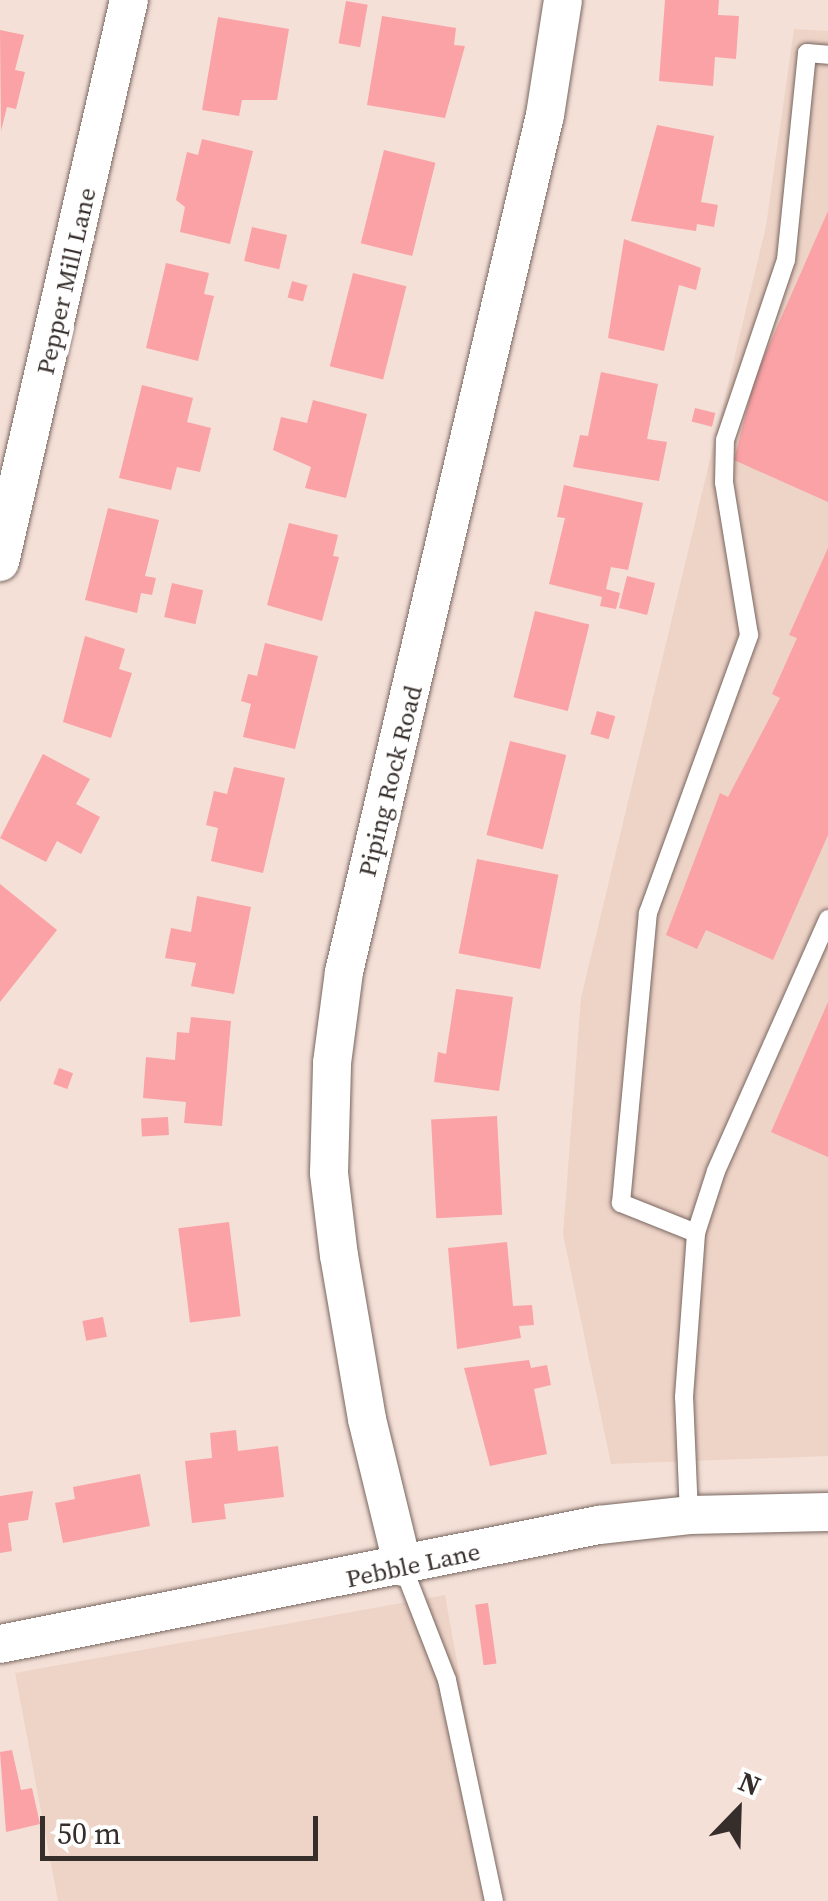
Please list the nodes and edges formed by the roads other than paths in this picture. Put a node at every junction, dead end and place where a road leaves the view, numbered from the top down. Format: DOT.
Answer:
graph roads {
  1 [pos="129,0"];
  2 [pos="563,0"];
  3 [pos="828,55"];
  4 [pos="0,562"];
  5 [pos="828,919"];
  6 [pos="696,1233"];
  7 [pos="828,1512"];
  8 [pos="689,1515"];
  9 [pos="403,1568"];
  10 [pos="0,1644"];
  11 [pos="494,1901"];
  1 -- 4 [label="street, Pepper Mill Lane"];
  2 -- 9 [label="street, Piping Rock Road"];
  3 -- 6 [label="lane"];
  5 -- 6 [label="lane"];
  6 -- 8 [label="lane"];
  7 -- 8 [label="street, Pebble Lane"];
  8 -- 9 [label="street, Pebble Lane"];
  9 -- 10 [label="street, Pebble Lane"];
  9 -- 11 [label="lane"];
}
